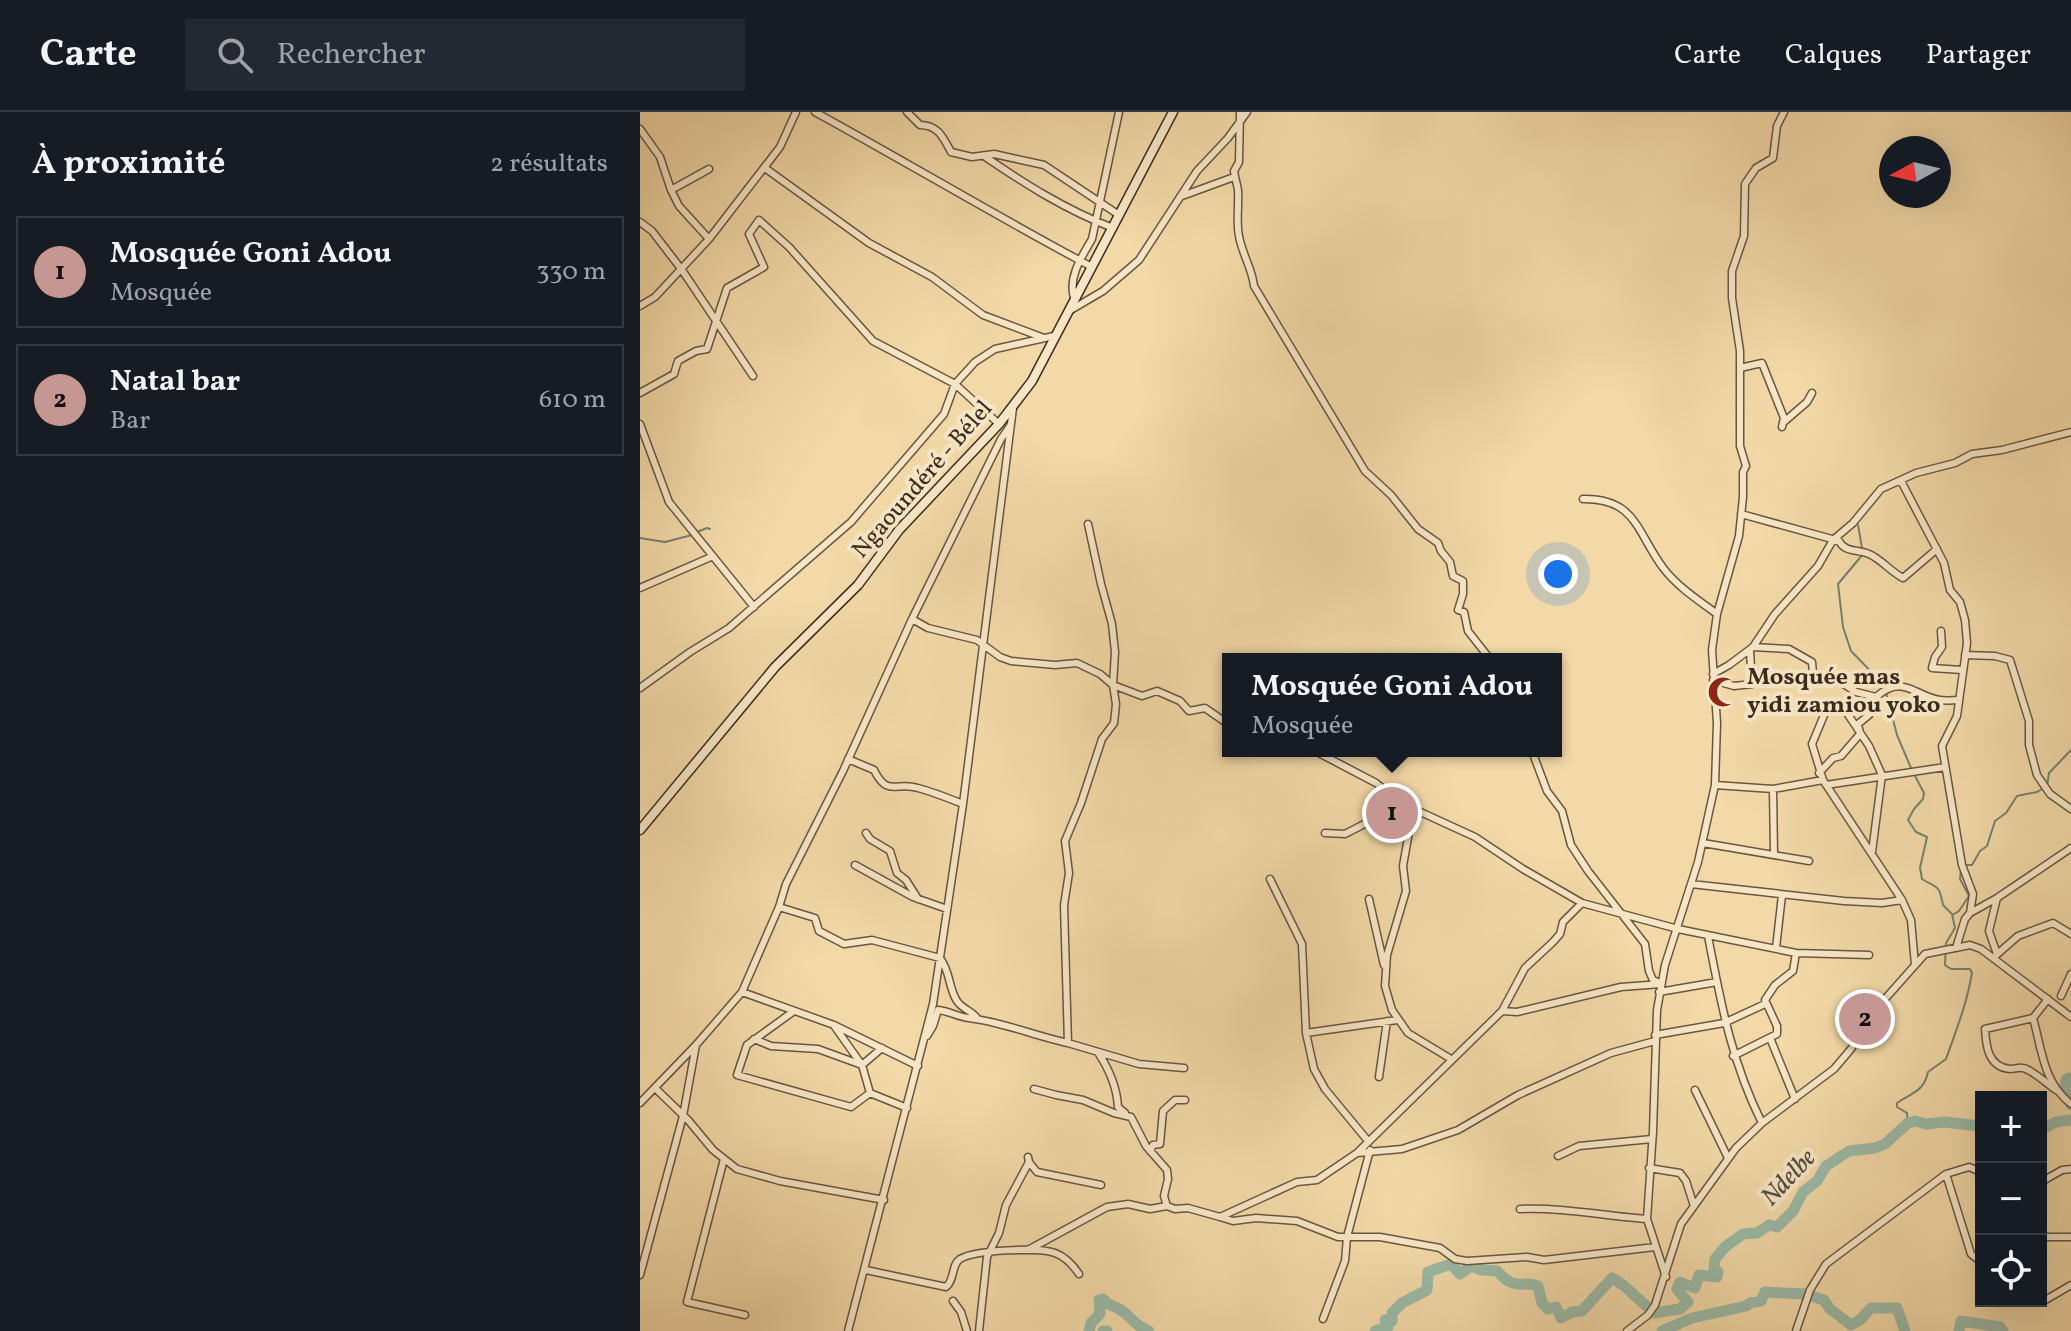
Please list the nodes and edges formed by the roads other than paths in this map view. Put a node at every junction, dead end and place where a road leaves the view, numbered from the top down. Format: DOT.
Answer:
graph roads {
  1 [pos="796,112"];
  2 [pos="815,112"];
  3 [pos="907,112"];
  4 [pos="1119,112"];
  5 [pos="1173,112"];
  6 [pos="1240,112"];
  7 [pos="1247,112"];
  8 [pos="1784,112"];
  9 [pos="1240,121"];
  10 [pos="640,129"];
  11 [pos="983,155"];
  12 [pos="765,168"];
  13 [pos="709,169"];
  14 [pos="1234,177"];
  15 [pos="671,190"];
  16 [pos="1180,197"];
  17 [pos="1100,203"];
  18 [pos="1119,215"];
  19 [pos="1096,221"];
  20 [pos="640,222"];
  21 [pos="1113,228"];
  22 [pos="709,239"];
  23 [pos="1080,261"];
  24 [pos="1092,267"];
  25 [pos="682,270"];
  26 [pos="1074,298"];
  27 [pos="640,306"];
  28 [pos="1069,311"];
  29 [pos="716,321"];
  30 [pos="1054,336"];
  31 [pos="1044,338"];
  32 [pos="1740,368"];
  33 [pos="753,376"];
  34 [pos="955,384"];
  35 [pos="640,393"];
  36 [pos="1812,393"];
  37 [pos="1013,408"];
  38 [pos="1013,423"];
  39 [pos="640,424"];
  40 [pos="999,424"];
  41 [pos="2071,432"];
  42 [pos="1901,481"];
  43 [pos="1583,499"];
  44 [pos="1741,514"];
  45 [pos="1088,524"];
  46 [pos="1833,540"];
  47 [pos="1937,549"];
  48 [pos="711,557"];
  49 [pos="640,588"];
  50 [pos="754,607"];
  51 [pos="1717,614"];
  52 [pos="912,619"];
  53 [pos="1941,631"];
  54 [pos="983,644"];
  55 [pos="1752,649"];
  56 [pos="1485,653"];
  57 [pos="1965,655"];
  58 [pos="1962,670"];
  59 [pos="1713,677"];
  60 [pos="1113,685"];
  61 [pos="640,688"];
  62 [pos="1871,697"];
  63 [pos="1959,700"];
  64 [pos="1222,720"];
  65 [pos="1860,734"];
  66 [pos="1326,757"];
  67 [pos="1534,757"];
  68 [pos="848,759"];
  69 [pos="1945,767"];
  70 [pos="1882,775"];
  71 [pos="1823,779"];
  72 [pos="1715,785"];
  73 [pos="1773,789"];
  74 [pos="963,804"];
  75 [pos="1403,804"];
  76 [pos="1413,809"];
  77 [pos="2071,809"];
  78 [pos="640,830"];
  79 [pos="866,833"];
  80 [pos="1325,833"];
  81 [pos="1703,843"];
  82 [pos="2071,848"];
  83 [pos="1872,852"];
  84 [pos="1774,855"];
  85 [pos="1809,861"];
  86 [pos="855,865"];
  87 [pos="1270,879"];
  88 [pos="1691,884"];
  89 [pos="1782,895"];
  90 [pos="1997,898"];
  91 [pos="918,899"];
  92 [pos="1369,899"];
  93 [pos="1902,900"];
  94 [pos="1582,903"];
  95 [pos="779,907"];
  96 [pos="947,909"];
  97 [pos="1970,913"];
  98 [pos="1623,915"];
  99 [pos="1678,929"];
  100 [pos="2071,934"];
  101 [pos="1708,936"];
  102 [pos="1776,948"];
  103 [pos="1949,949"];
  104 [pos="1796,953"];
  105 [pos="1869,955"];
  106 [pos="1996,956"];
  107 [pos="940,958"];
  108 [pos="1915,965"];
  109 [pos="1386,973"];
  110 [pos="2071,974"];
  111 [pos="1717,982"];
  112 [pos="1661,984"];
  113 [pos="2071,987"];
  114 [pos="742,992"];
  115 [pos="1659,992"];
  116 [pos="2061,996"];
  117 [pos="2051,1001"];
  118 [pos="1765,1004"];
  119 [pos="794,1011"];
  120 [pos="1502,1011"];
  121 [pos="2071,1017"];
  122 [pos="977,1018"];
  123 [pos="2033,1018"];
  124 [pos="1397,1020"];
  125 [pos="1387,1021"];
  126 [pos="1724,1023"];
  127 [pos="834,1025"];
  128 [pos="1306,1033"];
  129 [pos="1655,1038"];
  130 [pos="1770,1038"];
  131 [pos="754,1039"];
  132 [pos="924,1040"];
  133 [pos="1068,1043"];
  134 [pos="696,1045"];
  135 [pos="882,1048"];
  136 [pos="1099,1054"];
  137 [pos="1733,1056"];
  138 [pos="1451,1059"];
  139 [pos="862,1065"];
  140 [pos="918,1066"];
  141 [pos="1184,1068"];
  142 [pos="1379,1077"];
  143 [pos="655,1088"];
  144 [pos="1034,1089"];
  145 [pos="1695,1090"];
  146 [pos="2056,1090"];
  147 [pos="870,1093"];
  148 [pos="1795,1099"];
  149 [pos="1185,1100"];
  150 [pos="640,1103"];
  151 [pos="2071,1104"];
  152 [pos="909,1108"];
  153 [pos="1125,1113"];
  154 [pos="683,1116"];
  155 [pos="1762,1123"];
  156 [pos="1652,1139"];
  157 [pos="1368,1141"];
  158 [pos="1370,1150"];
  159 [pos="1150,1151"];
  160 [pos="1357,1153"];
  161 [pos="1558,1156"];
  162 [pos="1728,1158"];
  163 [pos="724,1159"];
  164 [pos="1649,1168"];
  165 [pos="2071,1169"];
  166 [pos="1975,1170"];
  167 [pos="1946,1174"];
  168 [pos="2047,1179"];
  169 [pos="1101,1185"];
  170 [pos="884,1200"];
  171 [pos="1167,1206"];
  172 [pos="1694,1206"];
  173 [pos="1520,1209"];
  174 [pos="1220,1217"];
  175 [pos="1647,1219"];
  176 [pos="1347,1237"];
  177 [pos="2047,1237"];
  178 [pos="2071,1237"];
  179 [pos="1655,1247"];
  180 [pos="1975,1247"];
  181 [pos="1970,1248"];
  182 [pos="1028,1250"];
  183 [pos="988,1253"];
  184 [pos="1975,1259"];
  185 [pos="866,1270"];
  186 [pos="1079,1274"];
  187 [pos="640,1275"];
  188 [pos="1666,1277"];
  189 [pos="2071,1285"];
  190 [pos="2047,1299"];
  191 [pos="953,1301"];
  192 [pos="745,1315"];
  193 [pos="1323,1319"];
  194 [pos="848,1331"];
  195 [pos="967,1331"];
  196 [pos="979,1331"];
  197 [pos="1627,1331"];
  198 [pos="1796,1331"];
  1 -- 12 [label="street"];
  2 -- 23 [label="street"];
  3 -- 11 [label="street"];
  4 -- 17 [label="street"];
  5 -- 18 [label="main road, Ngaoundéré - Bélel"];
  6 -- 9 [label="street"];
  7 -- 9 [label="street"];
  8 -- 32 [label="street"];
  9 -- 14 [label="street"];
  9 -- 16 [label="street"];
  10 -- 15 [label="street"];
  11 -- 17 [label="street"];
  11 -- 19 [label="street"];
  12 -- 22 [label="street"];
  12 -- 31 [label="street"];
  13 -- 15 [label="street"];
  14 -- 16 [label="street"];
  14 -- 56 [label="street"];
  15 -- 22 [label="street"];
  16 -- 28 [label="street"];
  17 -- 18 [label="street"];
  17 -- 19 [label="street"];
  18 -- 21 [label="main road, Ngaoundéré - Bélel"];
  19 -- 21 [label="street"];
  19 -- 23 [label="street"];
  20 -- 25 [label="street"];
  21 -- 24 [label="main road, Ngaoundéré - Bélel"];
  22 -- 25 [label="street"];
  23 -- 24 [label="street"];
  23 -- 26 [label="street"];
  24 -- 26 [label="main road, Ngaoundéré - Bélel"];
  25 -- 27 [label="street"];
  25 -- 29 [label="street"];
  26 -- 28 [label="main road, Ngaoundéré - Bélel"];
  28 -- 30 [label="main road, Ngaoundéré - Bélel"];
  29 -- 33 [label="street"];
  29 -- 34 [label="street"];
  29 -- 35 [label="street"];
  30 -- 31 [label="street"];
  30 -- 37 [label="main road, Ngaoundéré - Bélel"];
  31 -- 34 [label="street"];
  32 -- 36 [label="street"];
  32 -- 44 [label="street"];
  34 -- 40 [label="street"];
  34 -- 50 [label="street"];
  37 -- 38 [label="street"];
  37 -- 40 [label="main road, Ngaoundéré - Bélel"];
  38 -- 52 [label="street"];
  38 -- 54 [label="street"];
  39 -- 48 [label="street"];
  40 -- 78 [label="main road, Ngaoundéré - Bélel"];
  41 -- 42 [label="street"];
  42 -- 46 [label="street"];
  42 -- 47 [label="street"];
  43 -- 51 [label="street"];
  44 -- 46 [label="street"];
  44 -- 51 [label="street"];
  45 -- 60 [label="street"];
  46 -- 47 [label="street"];
  46 -- 55 [label="street"];
  47 -- 57 [label="street"];
  48 -- 49 [label="street"];
  48 -- 50 [label="street"];
  50 -- 61 [label="street"];
  51 -- 59 [label="street"];
  52 -- 54 [label="street"];
  52 -- 68 [label="street"];
  53 -- 58 [label="street"];
  54 -- 60 [label="street"];
  54 -- 74 [label="street"];
  55 -- 59 [label="street"];
  55 -- 59 [label="street"];
  55 -- 62 [label="street"];
  57 -- 58 [label="street"];
  57 -- 77 [label="street"];
  58 -- 63 [label="street"];
  59 -- 72 [label="street"];
  60 -- 64 [label="street"];
  60 -- 133 [label="street"];
  62 -- 63 [label="street"];
  62 -- 65 [label="street"];
  63 -- 69 [label="street"];
  65 -- 70 [label="street"];
  65 -- 71 [label="street"];
  65 -- 71 [label="street"];
  66 -- 75 [label="street"];
  67 -- 98 [label="street"];
  68 -- 74 [label="street"];
  68 -- 95 [label="street"];
  69 -- 70 [label="street"];
  69 -- 97 [label="street"];
  70 -- 71 [label="street"];
  70 -- 83 [label="street"];
  71 -- 73 [label="street"];
  71 -- 83 [label="street"];
  72 -- 73 [label="street"];
  72 -- 81 [label="street"];
  73 -- 84 [label="street"];
  74 -- 96 [label="street"];
  75 -- 76 [label="street"];
  75 -- 80 [label="street"];
  76 -- 94 [label="street"];
  76 -- 109 [label="street"];
  79 -- 91 [label="street"];
  81 -- 84 [label="street"];
  81 -- 88 [label="street"];
  82 -- 90 [label="street"];
  83 -- 93 [label="street"];
  84 -- 85 [label="street"];
  86 -- 91 [label="street"];
  87 -- 128 [label="street"];
  88 -- 89 [label="street"];
  88 -- 99 [label="street"];
  89 -- 93 [label="street"];
  89 -- 102 [label="street"];
  90 -- 97 [label="street"];
  90 -- 106 [label="street"];
  91 -- 96 [label="street"];
  92 -- 109 [label="street"];
  93 -- 108 [label="street"];
  94 -- 98 [label="street"];
  94 -- 120 [label="street"];
  95 -- 107 [label="street"];
  95 -- 114 [label="street"];
  96 -- 107 [label="street"];
  97 -- 103 [label="street"];
  98 -- 99 [label="street"];
  98 -- 112 [label="street"];
  99 -- 101 [label="street"];
  99 -- 112 [label="street"];
  100 -- 106 [label="street"];
  101 -- 102 [label="street"];
  101 -- 111 [label="street"];
  102 -- 104 [label="street"];
  103 -- 106 [label="street"];
  103 -- 108 [label="street"];
  104 -- 105 [label="street"];
  104 -- 118 [label="street"];
  106 -- 117 [label="street"];
  107 -- 122 [label="street"];
  107 -- 132 [label="street"];
  108 -- 148 [label="street"];
  109 -- 124 [label="street"];
  110 -- 116 [label="street"];
  111 -- 115 [label="street"];
  111 -- 126 [label="street"];
  112 -- 115 [label="street"];
  112 -- 120 [label="street"];
  113 -- 116 [label="street"];
  114 -- 119 [label="street"];
  114 -- 134 [label="street"];
  115 -- 129 [label="street"];
  116 -- 117 [label="street"];
  117 -- 121 [label="street"];
  117 -- 123 [label="street"];
  118 -- 126 [label="street"];
  118 -- 130 [label="street"];
  119 -- 127 [label="street"];
  119 -- 131 [label="street"];
  120 -- 138 [label="street"];
  122 -- 132 [label="street"];
  122 -- 133 [label="street"];
  123 -- 146 [label="street"];
  123 -- 146 [label="street"];
  124 -- 125 [label="street"];
  124 -- 138 [label="street"];
  125 -- 128 [label="street"];
  125 -- 142 [label="street"];
  126 -- 129 [label="street"];
  126 -- 137 [label="street"];
  127 -- 135 [label="street"];
  127 -- 139 [label="street"];
  128 -- 157 [label="street"];
  129 -- 156 [label="street"];
  129 -- 158 [label="street"];
  130 -- 137 [label="street"];
  130 -- 148 [label="street"];
  131 -- 139 [label="street"];
  131 -- 147 [label="street"];
  132 -- 140 [label="street"];
  133 -- 136 [label="street"];
  134 -- 143 [label="street"];
  134 -- 154 [label="street"];
  135 -- 139 [label="street"];
  135 -- 140 [label="street"];
  136 -- 141 [label="street"];
  136 -- 153 [label="street"];
  137 -- 155 [label="street"];
  138 -- 157 [label="street"];
  139 -- 147 [label="street"];
  140 -- 152 [label="street"];
  143 -- 150 [label="street"];
  143 -- 154 [label="street"];
  144 -- 153 [label="street"];
  145 -- 162 [label="street"];
  146 -- 151 [label="street"];
  147 -- 152 [label="street"];
  148 -- 155 [label="street"];
  149 -- 159 [label="street"];
  152 -- 170 [label="street"];
  153 -- 159 [label="street"];
  154 -- 163 [label="street"];
  154 -- 187 [label="street"];
  155 -- 162 [label="street"];
  156 -- 161 [label="street"];
  156 -- 164 [label="street"];
  157 -- 160 [label="street"];
  158 -- 160 [label="street"];
  158 -- 176 [label="street"];
  159 -- 171 [label="street"];
  160 -- 174 [label="street"];
  162 -- 172 [label="street"];
  163 -- 170 [label="street"];
  163 -- 192 [label="street"];
  164 -- 172 [label="street"];
  164 -- 175 [label="street"];
  165 -- 168 [label="street"];
  166 -- 167 [label="street"];
  167 -- 181 [label="street"];
  167 -- 198 [label="street"];
  169 -- 183 [label="street"];
  170 -- 185 [label="street"];
  171 -- 174 [label="street"];
  171 -- 182 [label="street"];
  172 -- 188 [label="street"];
  173 -- 175 [label="street"];
  174 -- 176 [label="street"];
  175 -- 179 [label="street"];
  176 -- 179 [label="street"];
  176 -- 193 [label="street"];
  177 -- 178 [label="street"];
  179 -- 188 [label="street"];
  180 -- 181 [label="street"];
  181 -- 184 [label="street"];
  182 -- 183 [label="street"];
  182 -- 186 [label="street"];
  183 -- 185 [label="street"];
  183 -- 196 [label="street"];
  185 -- 194 [label="street"];
  188 -- 197 [label="street"];
  189 -- 190 [label="street"];
  191 -- 195 [label="street"];
}
